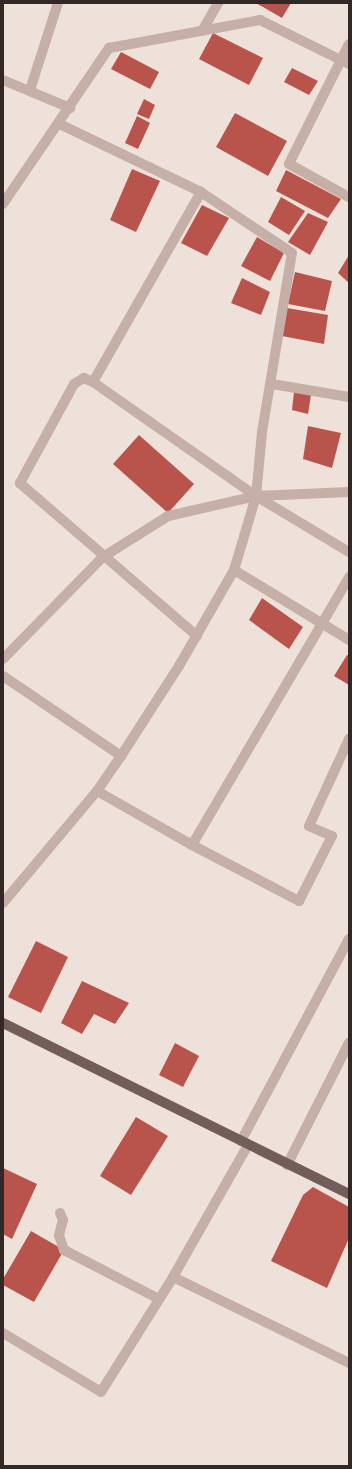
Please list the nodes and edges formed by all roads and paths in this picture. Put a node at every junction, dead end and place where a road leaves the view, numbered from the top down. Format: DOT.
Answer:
graph roads {
  1 [pos="58,3"];
  2 [pos="218,3"];
  3 [pos="202,31"];
  4 [pos="349,44"];
  5 [pos="345,62"];
  6 [pos="3,80"];
  7 [pos="30,90"];
  8 [pos="70,108"];
  9 [pos="60,124"];
  10 [pos="201,192"];
  11 [pos="349,197"];
  12 [pos="3,204"];
  13 [pos="93,382"];
  14 [pos="272,384"];
  15 [pos="349,397"];
  16 [pos="349,492"];
  17 [pos="256,496"];
  18 [pos="349,552"];
  19 [pos="103,557"];
  20 [pos="234,570"];
  21 [pos="349,577"];
  22 [pos="321,624"];
  23 [pos="197,636"];
  24 [pos="349,640"];
  25 [pos="3,659"];
  26 [pos="3,676"];
  27 [pos="349,739"];
  28 [pos="121,756"];
  29 [pos="97,791"];
  30 [pos="192,845"];
  31 [pos="3,903"];
  32 [pos="349,939"];
  33 [pos="3,1023"];
  34 [pos="349,1044"];
  35 [pos="244,1143"];
  36 [pos="287,1165"];
  37 [pos="349,1194"];
  38 [pos="60,1213"];
  39 [pos="173,1277"];
  40 [pos="157,1298"];
  41 [pos="3,1333"];
  42 [pos="349,1363"];
  1 -- 7 [label="street"];
  2 -- 3 [label="street"];
  3 -- 5 [label="street"];
  3 -- 8 [label="street"];
  4 -- 5 [label="street"];
  5 -- 11 [label="street"];
  6 -- 7 [label="street"];
  7 -- 8 [label="street"];
  8 -- 9 [label="street"];
  9 -- 10 [label="street"];
  9 -- 12 [label="street"];
  10 -- 13 [label="street"];
  10 -- 14 [label="street"];
  13 -- 17 [label="street"];
  13 -- 19 [label="street"];
  14 -- 15 [label="street"];
  14 -- 17 [label="street"];
  16 -- 17 [label="street"];
  17 -- 18 [label="street"];
  17 -- 19 [label="street"];
  17 -- 20 [label="street"];
  19 -- 23 [label="street"];
  19 -- 25 [label="street"];
  20 -- 22 [label="street"];
  20 -- 23 [label="street"];
  21 -- 22 [label="street"];
  22 -- 24 [label="street"];
  22 -- 30 [label="street"];
  23 -- 28 [label="street"];
  26 -- 28 [label="street"];
  27 -- 30 [label="street"];
  28 -- 29 [label="street"];
  29 -- 30 [label="street"];
  29 -- 31 [label="street"];
  32 -- 35 [label="street"];
  33 -- 35 [label="main road"];
  34 -- 36 [label="street"];
  35 -- 36 [label="main road"];
  35 -- 39 [label="street"];
  36 -- 37 [label="main road"];
  38 -- 40 [label="street"];
  39 -- 40 [label="street"];
  39 -- 42 [label="street"];
  40 -- 41 [label="street"];
}
